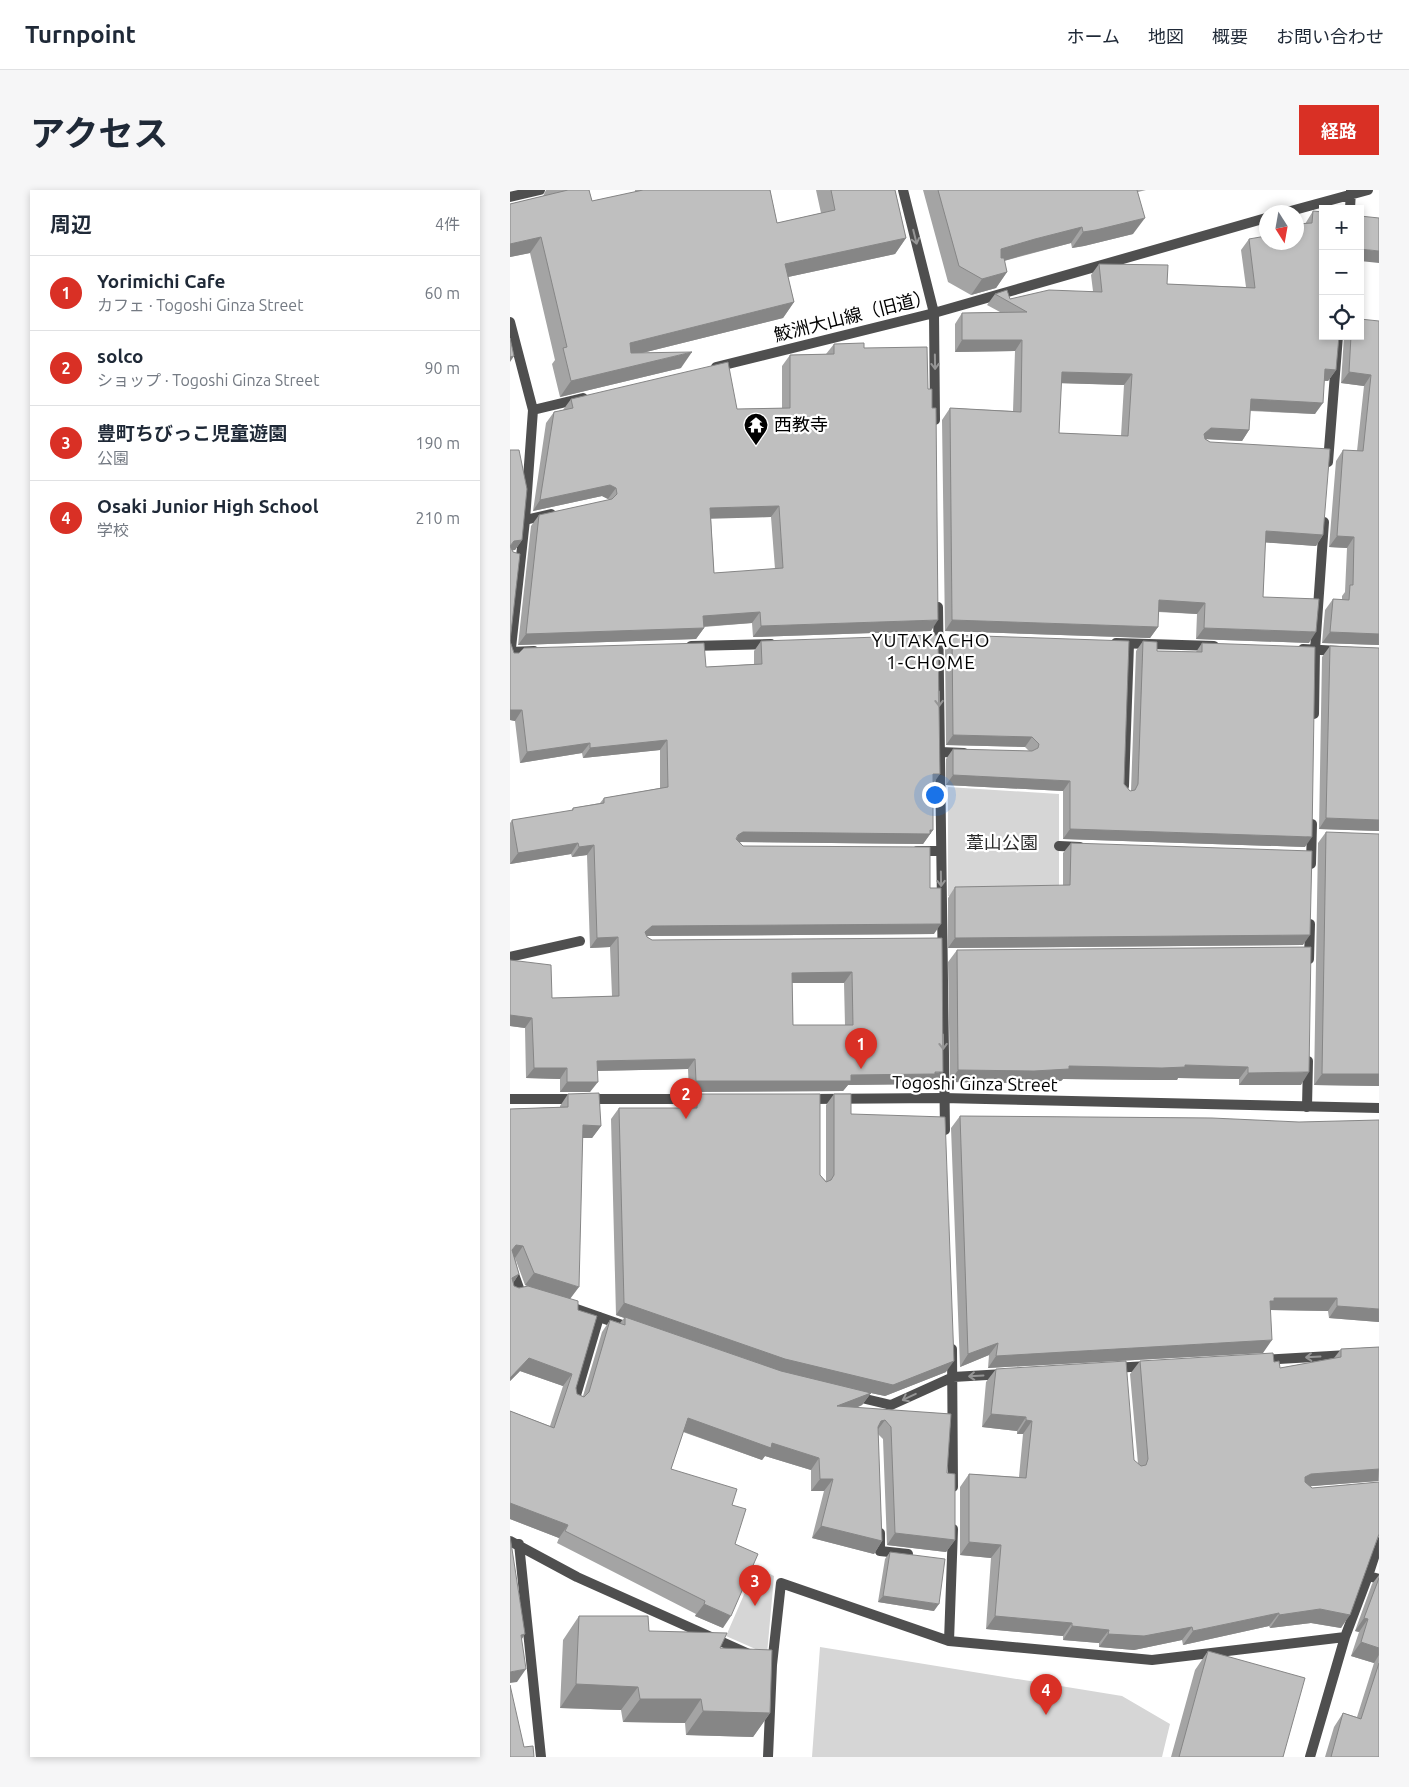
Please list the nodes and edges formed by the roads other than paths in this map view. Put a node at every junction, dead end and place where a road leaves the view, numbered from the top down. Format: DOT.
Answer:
graph roads {
  1 [pos="540,190"];
  2 [pos="903,190"];
  3 [pos="1368,190"];
  4 [pos="1351,192"];
  5 [pos="510,198"];
  6 [pos="1350,205"];
  7 [pos="1304,207"];
  8 [pos="1259,220"];
  9 [pos="934,313"];
  10 [pos="510,322"];
  11 [pos="1338,340"];
  12 [pos="703,370"];
  13 [pos="589,396"];
  14 [pos="532,410"];
  15 [pos="936,431"];
  16 [pos="1328,471"];
  17 [pos="1325,511"];
  18 [pos="564,512"];
  19 [pos="525,520"];
  20 [pos="510,557"];
  21 [pos="521,557"];
  22 [pos="938,599"];
  23 [pos="779,643"];
  24 [pos="1101,643"];
  25 [pos="1129,644"];
  26 [pos="680,647"];
  27 [pos="1227,647"];
  28 [pos="1296,649"];
  29 [pos="1315,650"];
  30 [pos="541,651"];
  31 [pos="1352,651"];
  32 [pos="510,654"];
  33 [pos="1314,728"];
  34 [pos="940,752"];
  35 [pos="978,753"];
  36 [pos="1124,794"];
  37 [pos="1312,816"];
  38 [pos="1059,846"];
  39 [pos="1088,847"];
  40 [pos="902,851"];
  41 [pos="941,852"];
  42 [pos="1311,874"];
  43 [pos="1310,913"];
  44 [pos="580,941"];
  45 [pos="510,957"];
  46 [pos="1309,971"];
  47 [pos="1308,1049"];
  48 [pos="944,1098"];
  49 [pos="510,1099"];
  50 [pos="719,1099"];
  51 [pos="799,1099"];
  52 [pos="1307,1107"];
  53 [pos="1379,1108"];
  54 [pos="945,1138"];
  55 [pos="510,1263"];
  56 [pos="520,1293"];
  57 [pos="557,1302"];
  58 [pos="599,1317"];
  59 [pos="636,1330"];
  60 [pos="952,1337"];
  61 [pos="1359,1354"];
  62 [pos="1251,1360"];
  63 [pos="1162,1365"];
  64 [pos="1104,1368"];
  65 [pos="1019,1373"];
  66 [pos="953,1377"];
  67 [pos="842,1393"];
  68 [pos="574,1402"];
  69 [pos="953,1502"];
  70 [pos="953,1522"];
  71 [pos="879,1523"];
  72 [pos="514,1542"];
  73 [pos="1379,1542"];
  74 [pos="917,1556"];
  75 [pos="1368,1576"];
  76 [pos="1379,1579"];
  77 [pos="1345,1637"];
  78 [pos="950,1641"];
  79 [pos="763,1661"];
  80 [pos="541,1757"];
  81 [pos="768,1757"];
  82 [pos="1310,1757"];
  1 -- 5 [label="street"];
  2 -- 9 [label="street, one-way"];
  3 -- 4 [label="street"];
  4 -- 6 [label="street"];
  4 -- 7 [label="street"];
  8 -- 9 [label="street, 鮫洲大山線（旧道）"];
  9 -- 12 [label="street, 鮫洲大山線（旧道）"];
  9 -- 15 [label="street, one-way"];
  10 -- 14 [label="street"];
  11 -- 16 [label="street"];
  13 -- 14 [label="street"];
  14 -- 19 [label="street"];
  17 -- 29 [label="street"];
  18 -- 19 [label="street"];
  19 -- 21 [label="street"];
  20 -- 21 [label="street"];
  21 -- 32 [label="street"];
  22 -- 34 [label="street, one-way"];
  23 -- 26 [label="street"];
  24 -- 25 [label="street"];
  25 -- 27 [label="street"];
  25 -- 36 [label="street"];
  28 -- 29 [label="street"];
  29 -- 31 [label="street"];
  29 -- 33 [label="street"];
  30 -- 32 [label="street"];
  34 -- 35 [label="street"];
  34 -- 41 [label="street"];
  37 -- 42 [label="street"];
  38 -- 39 [label="street"];
  40 -- 41 [label="street"];
  41 -- 48 [label="street, one-way"];
  43 -- 46 [label="street"];
  44 -- 45 [label="street"];
  47 -- 52 [label="street"];
  48 -- 51 [label="street, Togoshi Ginza Street"];
  48 -- 52 [label="street, Togoshi Ginza Street"];
  48 -- 54 [label="street"];
  49 -- 50 [label="street"];
  52 -- 53 [label="street, Togoshi Ginza Street"];
  55 -- 56 [label="street"];
  57 -- 58 [label="street"];
  58 -- 59 [label="street"];
  58 -- 68 [label="street"];
  60 -- 66 [label="street"];
  61 -- 62 [label="street, one-way"];
  63 -- 64 [label="street"];
  65 -- 66 [label="street, one-way"];
  66 -- 67 [label="street, one-way"];
  66 -- 69 [label="street"];
  70 -- 78 [label="street"];
  71 -- 74 [label="street"];
  72 -- 79 [label="street"];
  72 -- 80 [label="street"];
  73 -- 75 [label="street"];
  75 -- 76 [label="street"];
  75 -- 77 [label="street"];
  77 -- 78 [label="street"];
  77 -- 82 [label="street"];
  78 -- 79 [label="street"];
  79 -- 81 [label="street"];
}
